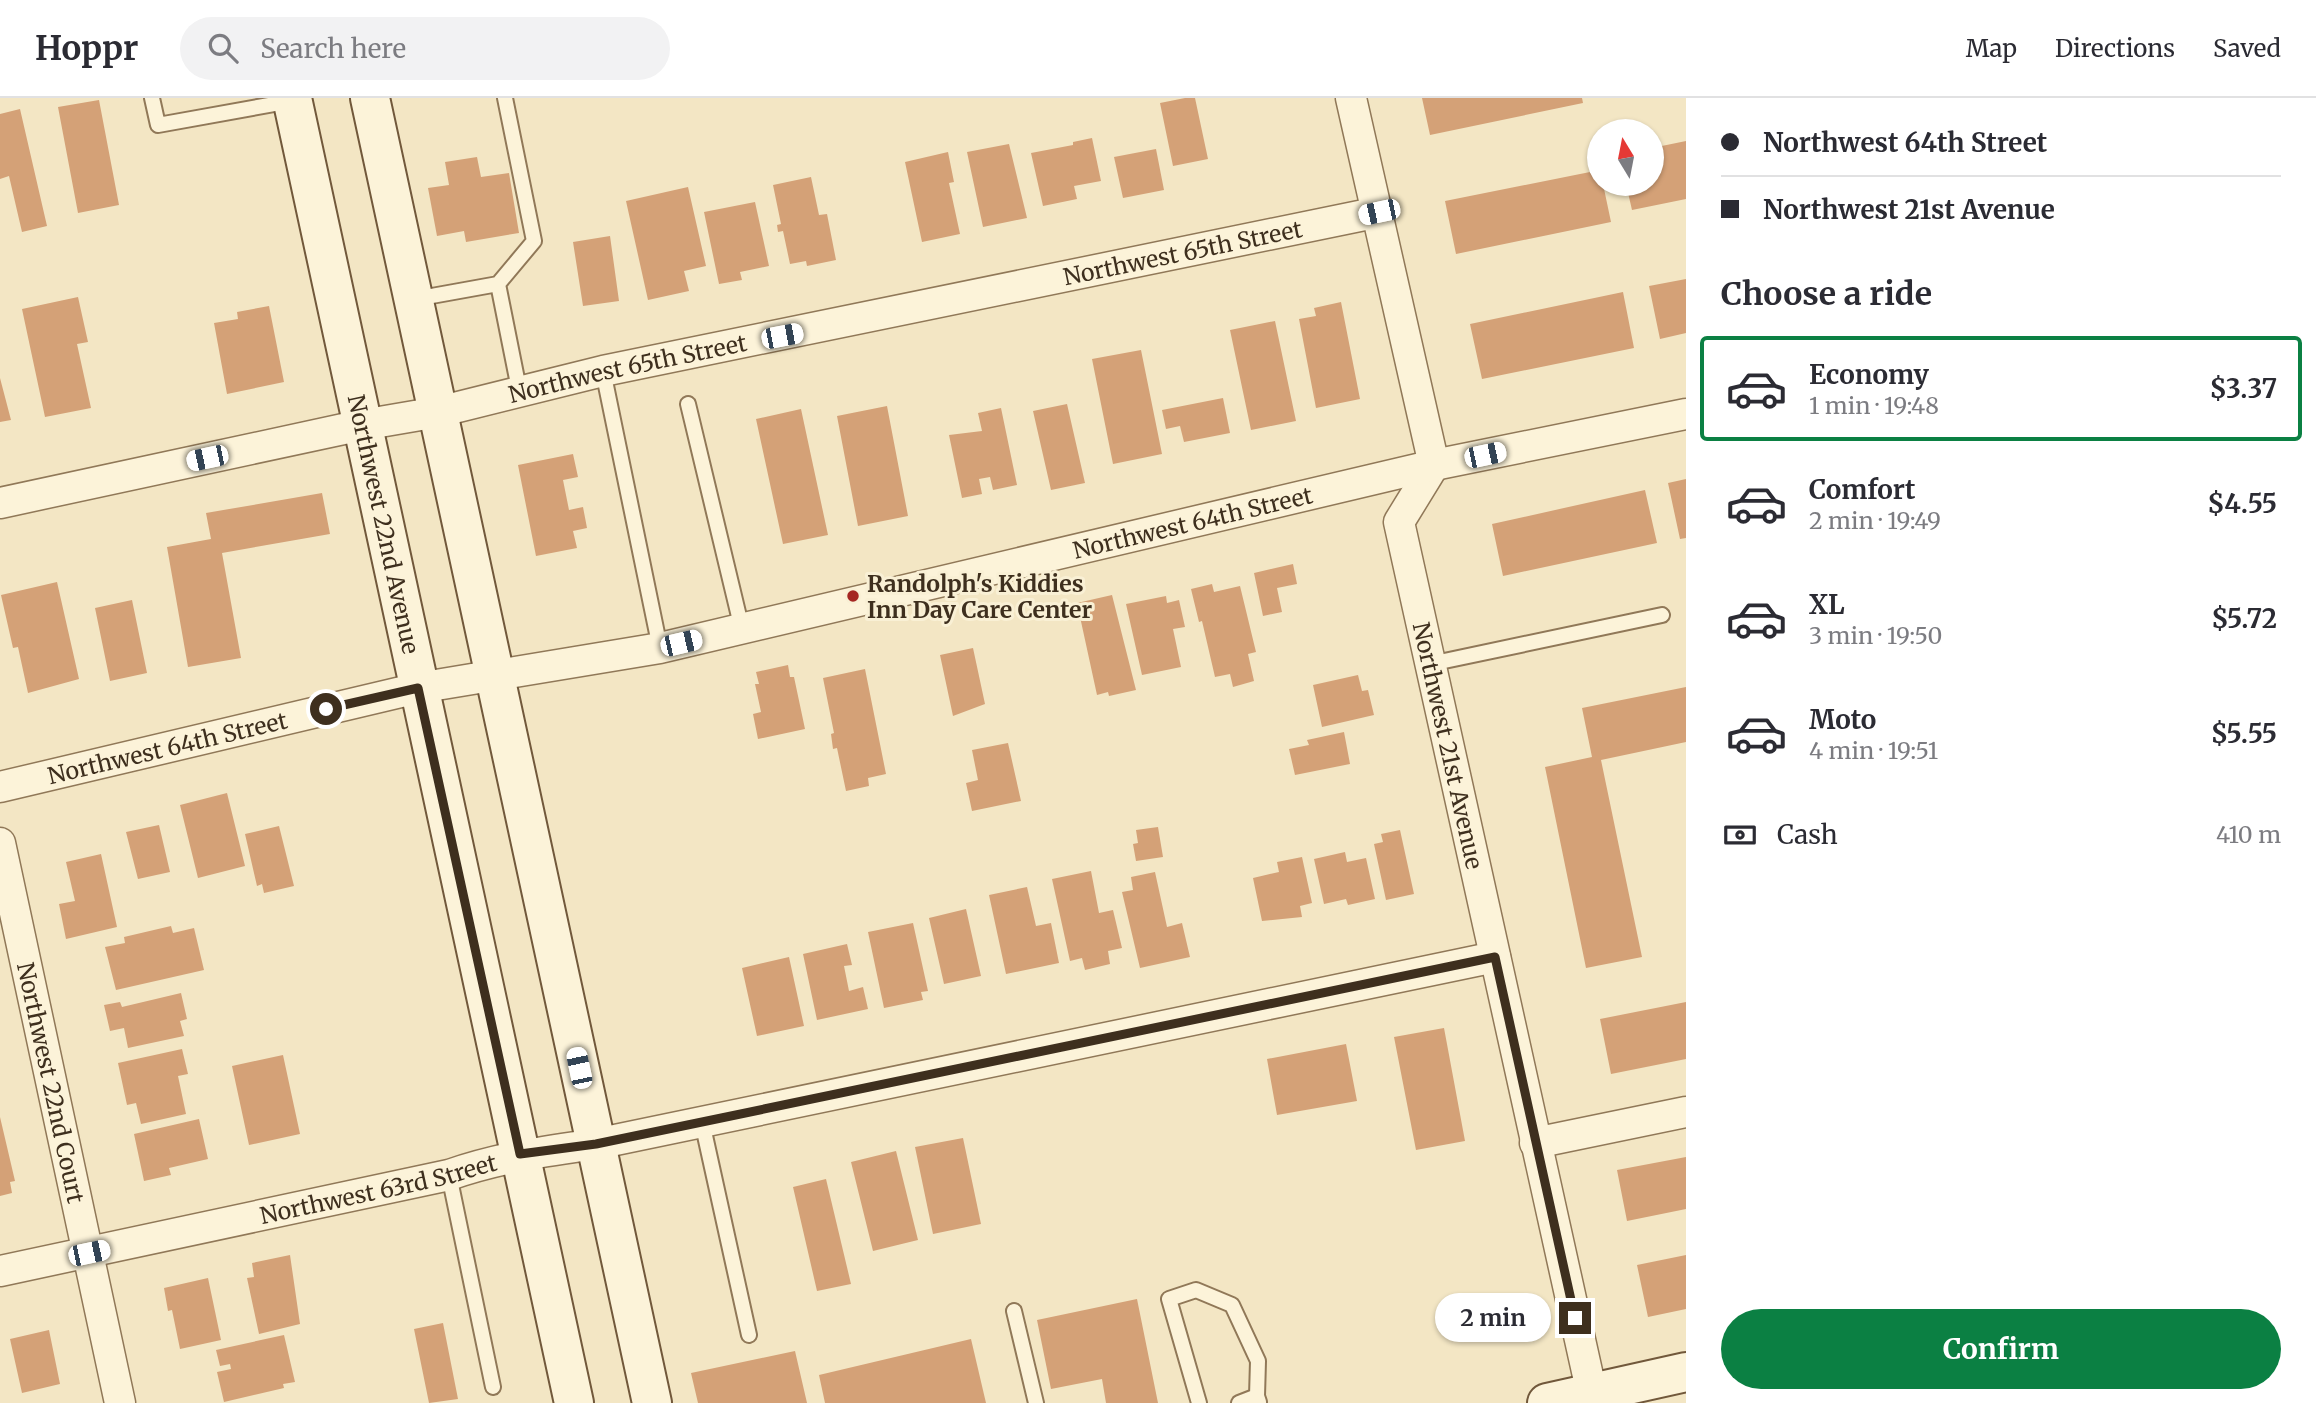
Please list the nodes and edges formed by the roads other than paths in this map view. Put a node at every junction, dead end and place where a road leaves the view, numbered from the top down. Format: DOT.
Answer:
graph roads {
  1 [pos="152,98"];
  2 [pos="370,98"];
  3 [pos="505,98"];
  4 [pos="1351,98"];
  5 [pos="292,99"];
  6 [pos="1379,212"];
  7 [pos="498,284"];
  8 [pos="414,299"];
  9 [pos="603,371"];
  10 [pos="520,394"];
  11 [pos="688,404"];
  12 [pos="438,412"];
  13 [pos="1686,414"];
  14 [pos="362,425"];
  15 [pos="1434,465"];
  16 [pos="0,503"];
  17 [pos="1662,615"];
  18 [pos="742,629"];
  19 [pos="660,648"];
  20 [pos="1430,664"];
  21 [pos="494,676"];
  22 [pos="418,688"];
  23 [pos="0,786"];
  24 [pos="0,843"];
  25 [pos="1495,957"];
  26 [pos="1686,1112"];
  27 [pos="702,1122"];
  28 [pos="1535,1143"];
  29 [pos="596,1144"];
  30 [pos="520,1154"];
  31 [pos="449,1175"];
  32 [pos="89,1253"];
  33 [pos="0,1271"];
  34 [pos="1014,1311"];
  35 [pos="749,1335"];
  36 [pos="1686,1372"];
  37 [pos="494,1387"];
  38 [pos="1593,1398"];
  39 [pos="1258,1399"];
  40 [pos="120,1403"];
  41 [pos="574,1403"];
  42 [pos="652,1403"];
  43 [pos="1036,1403"];
  44 [pos="1199,1403"];
  45 [pos="1239,1403"];
  46 [pos="1547,1403"];
  1 -- 5 [label="lane"];
  2 -- 8 [label="main road"];
  3 -- 7 [label="lane"];
  4 -- 6 [label="street"];
  5 -- 14 [label="main road, Northwest 22nd Avenue"];
  6 -- 9 [label="street, Northwest 65th Street"];
  6 -- 15 [label="street"];
  7 -- 8 [label="lane"];
  7 -- 10 [label="lane"];
  8 -- 12 [label="main road"];
  9 -- 10 [label="street, Northwest 65th Street"];
  9 -- 19 [label="lane"];
  10 -- 12 [label="street, Northwest 65th Street"];
  11 -- 18 [label="lane"];
  12 -- 14 [label="street, Northwest 65th Street"];
  12 -- 21 [label="main road"];
  13 -- 15 [label="street, Northwest 64th Street"];
  14 -- 16 [label="street, Northwest 65th Street"];
  14 -- 22 [label="main road, Northwest 22nd Avenue"];
  15 -- 18 [label="street, Northwest 64th Street"];
  15 -- 20 [label="street, Northwest 21st Avenue"];
  17 -- 20 [label="lane"];
  18 -- 19 [label="street, Northwest 64th Street"];
  19 -- 21 [label="street, Northwest 64th Street"];
  20 -- 25 [label="street, Northwest 21st Avenue"];
  21 -- 22 [label="street, Northwest 64th Street"];
  21 -- 29 [label="main road"];
  22 -- 23 [label="street, Northwest 64th Street"];
  22 -- 30 [label="main road, Northwest 22nd Avenue"];
  24 -- 32 [label="street, Northwest 22nd Court"];
  25 -- 27 [label="street, Northwest 63rd Street"];
  25 -- 28 [label="street, Northwest 21st Avenue"];
  26 -- 28 [label="street"];
  27 -- 29 [label="street, Northwest 63rd Street"];
  27 -- 35 [label="lane"];
  28 -- 38 [label="street, Northwest 21st Avenue"];
  29 -- 30 [label="street, Northwest 63rd Street"];
  29 -- 42 [label="main road"];
  30 -- 31 [label="street, Northwest 63rd Street"];
  30 -- 41 [label="main road, Northwest 22nd Avenue"];
  31 -- 32 [label="street, Northwest 63rd Street"];
  31 -- 37 [label="lane"];
  32 -- 33 [label="street, Northwest 63rd Street"];
  32 -- 40 [label="street, Northwest 22nd Court"];
  34 -- 43 [label="lane"];
  36 -- 38 [label="main road"];
  38 -- 46 [label="main road"];
  39 -- 44 [label="lane"];
  39 -- 45 [label="lane"];
}
